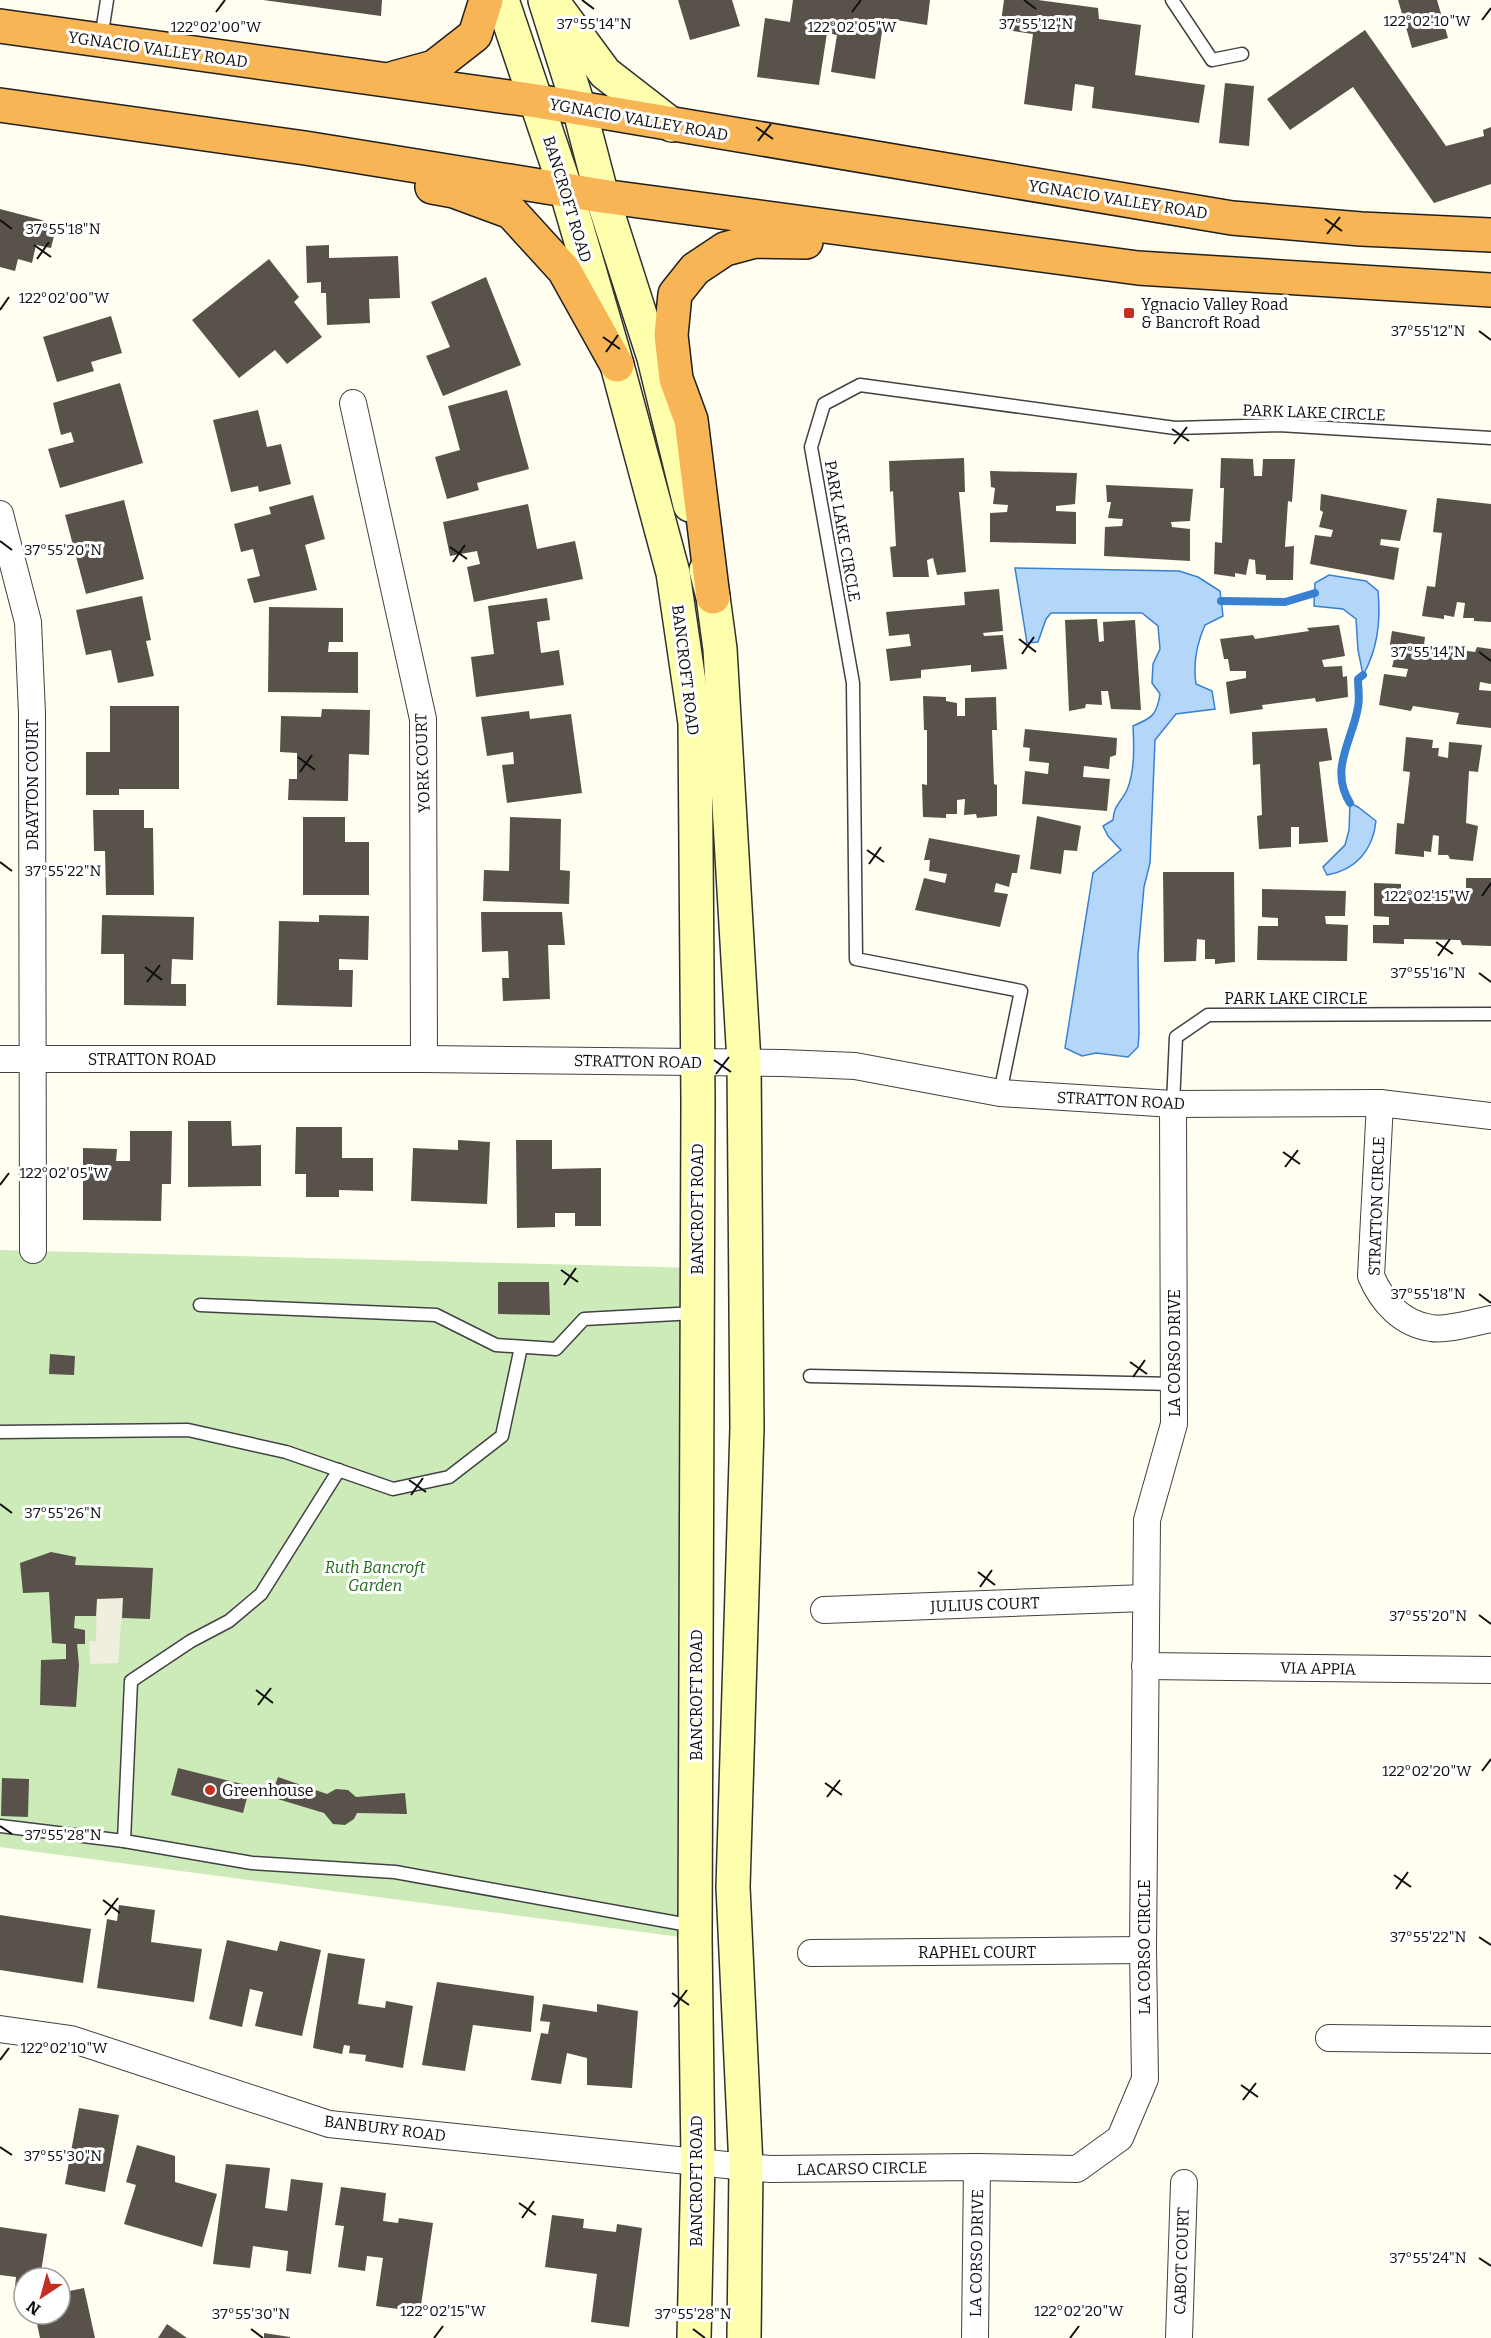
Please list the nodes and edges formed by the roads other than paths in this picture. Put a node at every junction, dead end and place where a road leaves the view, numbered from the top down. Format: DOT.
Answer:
graph roads {
  1 [pos="107,0"];
  2 [pos="486,0"];
  3 [pos="502,0"];
  4 [pos="545,0"];
  5 [pos="552,0"];
  6 [pos="1172,0"];
  7 [pos="0,26"];
  8 [pos="101,40"];
  9 [pos="1242,54"];
  10 [pos="384,81"];
  11 [pos="537,102"];
  12 [pos="0,105"];
  13 [pos="579,108"];
  14 [pos="672,125"];
  15 [pos="305,148"];
  16 [pos="566,190"];
  17 [pos="602,196"];
  18 [pos="1491,235"];
  19 [pos="956,245"];
  20 [pos="1491,290"];
  21 [pos="617,365"];
  22 [pos="353,403"];
  23 [pos="1491,438"];
  24 [pos="0,514"];
  25 [pos="713,597"];
  26 [pos="1491,1014"];
  27 [pos="0,1059"];
  28 [pos="33,1059"];
  29 [pos="424,1059"];
  30 [pos="698,1061"];
  31 [pos="744,1062"];
  32 [pos="1000,1093"];
  33 [pos="1380,1103"];
  34 [pos="1173,1104"];
  35 [pos="1491,1116"];
  36 [pos="33,1250"];
  37 [pos="200,1305"];
  38 [pos="697,1313"];
  39 [pos="1491,1319"];
  40 [pos="521,1347"];
  41 [pos="810,1376"];
  42 [pos="1174,1384"];
  43 [pos="0,1432"];
  44 [pos="339,1470"];
  45 [pos="1145,1598"];
  46 [pos="824,1610"];
  47 [pos="1145,1666"];
  48 [pos="1491,1670"];
  49 [pos="0,1826"];
  50 [pos="124,1841"];
  51 [pos="695,1926"];
  52 [pos="1143,1950"];
  53 [pos="811,1953"];
  54 [pos="0,2029"];
  55 [pos="1329,2038"];
  56 [pos="1491,2040"];
  57 [pos="698,2162"];
  58 [pos="746,2167"];
  59 [pos="977,2167"];
  60 [pos="1184,2183"];
  61 [pos="694,2338"];
  62 [pos="744,2338"];
  63 [pos="975,2338"];
  64 [pos="1179,2338"];
  1 -- 8 [label="lane"];
  2 -- 10 [label="highway"];
  3 -- 11 [label="main road, BANCROFT ROAD"];
  4 -- 13 [label="main road, BANCROFT ROAD"];
  5 -- 14 [label="main road"];
  6 -- 9 [label="lane"];
  7 -- 8 [label="highway, YGNACIO VALLEY ROAD"];
  8 -- 10 [label="highway, YGNACIO VALLEY ROAD"];
  10 -- 11 [label="highway, YGNACIO VALLEY ROAD"];
  11 -- 13 [label="highway, YGNACIO VALLEY ROAD"];
  11 -- 16 [label="main road, BANCROFT ROAD"];
  12 -- 15 [label="highway"];
  13 -- 14 [label="highway, YGNACIO VALLEY ROAD"];
  13 -- 17 [label="main road, BANCROFT ROAD"];
  14 -- 18 [label="highway, YGNACIO VALLEY ROAD"];
  15 -- 16 [label="highway"];
  15 -- 21 [label="highway"];
  16 -- 17 [label="highway"];
  16 -- 21 [label="main road, BANCROFT ROAD"];
  17 -- 19 [label="highway"];
  17 -- 25 [label="main road, BANCROFT ROAD"];
  19 -- 20 [label="highway"];
  19 -- 25 [label="highway"];
  21 -- 30 [label="main road, BANCROFT ROAD"];
  22 -- 29 [label="street, YORK COURT"];
  23 -- 32 [label="lane, PARK LAKE CIRCLE"];
  24 -- 28 [label="street, DRAYTON COURT"];
  25 -- 31 [label="main road, BANCROFT ROAD"];
  26 -- 34 [label="lane, PARK LAKE CIRCLE"];
  27 -- 28 [label="street, STRATTON ROAD"];
  28 -- 29 [label="street, STRATTON ROAD"];
  28 -- 36 [label="street, DRAYTON COURT"];
  29 -- 30 [label="street, STRATTON ROAD"];
  30 -- 31 [label="street, STRATTON ROAD"];
  30 -- 38 [label="main road, BANCROFT ROAD"];
  31 -- 32 [label="street, STRATTON ROAD"];
  31 -- 58 [label="main road, BANCROFT ROAD"];
  32 -- 34 [label="street, STRATTON ROAD"];
  33 -- 34 [label="street, STRATTON ROAD"];
  33 -- 35 [label="street"];
  33 -- 39 [label="street, STRATTON CIRCLE"];
  34 -- 42 [label="street, LA CORSO DRIVE"];
  37 -- 40 [label="lane"];
  38 -- 40 [label="lane"];
  38 -- 51 [label="main road, BANCROFT ROAD"];
  40 -- 44 [label="lane"];
  41 -- 42 [label="lane"];
  42 -- 45 [label="street, LA CORSO DRIVE"];
  43 -- 44 [label="lane"];
  44 -- 50 [label="lane"];
  45 -- 46 [label="street, JULIUS COURT"];
  45 -- 47 [label="street, LA CORSO CIRCLE"];
  47 -- 48 [label="street, VIA APPIA"];
  47 -- 52 [label="street, LA CORSO CIRCLE"];
  49 -- 50 [label="lane"];
  50 -- 51 [label="lane"];
  51 -- 57 [label="main road, BANCROFT ROAD"];
  52 -- 53 [label="street, RAPHEL COURT"];
  52 -- 59 [label="street, LA CORSO CIRCLE"];
  54 -- 57 [label="street, BANBURY ROAD"];
  55 -- 56 [label="street"];
  57 -- 58 [label="street, BANBURY ROAD"];
  57 -- 61 [label="main road, BANCROFT ROAD"];
  58 -- 59 [label="street, LACARSO CIRCLE"];
  58 -- 62 [label="main road, BANCROFT ROAD"];
  59 -- 63 [label="street, LA CORSO DRIVE"];
  60 -- 64 [label="street, CABOT COURT"];
}
